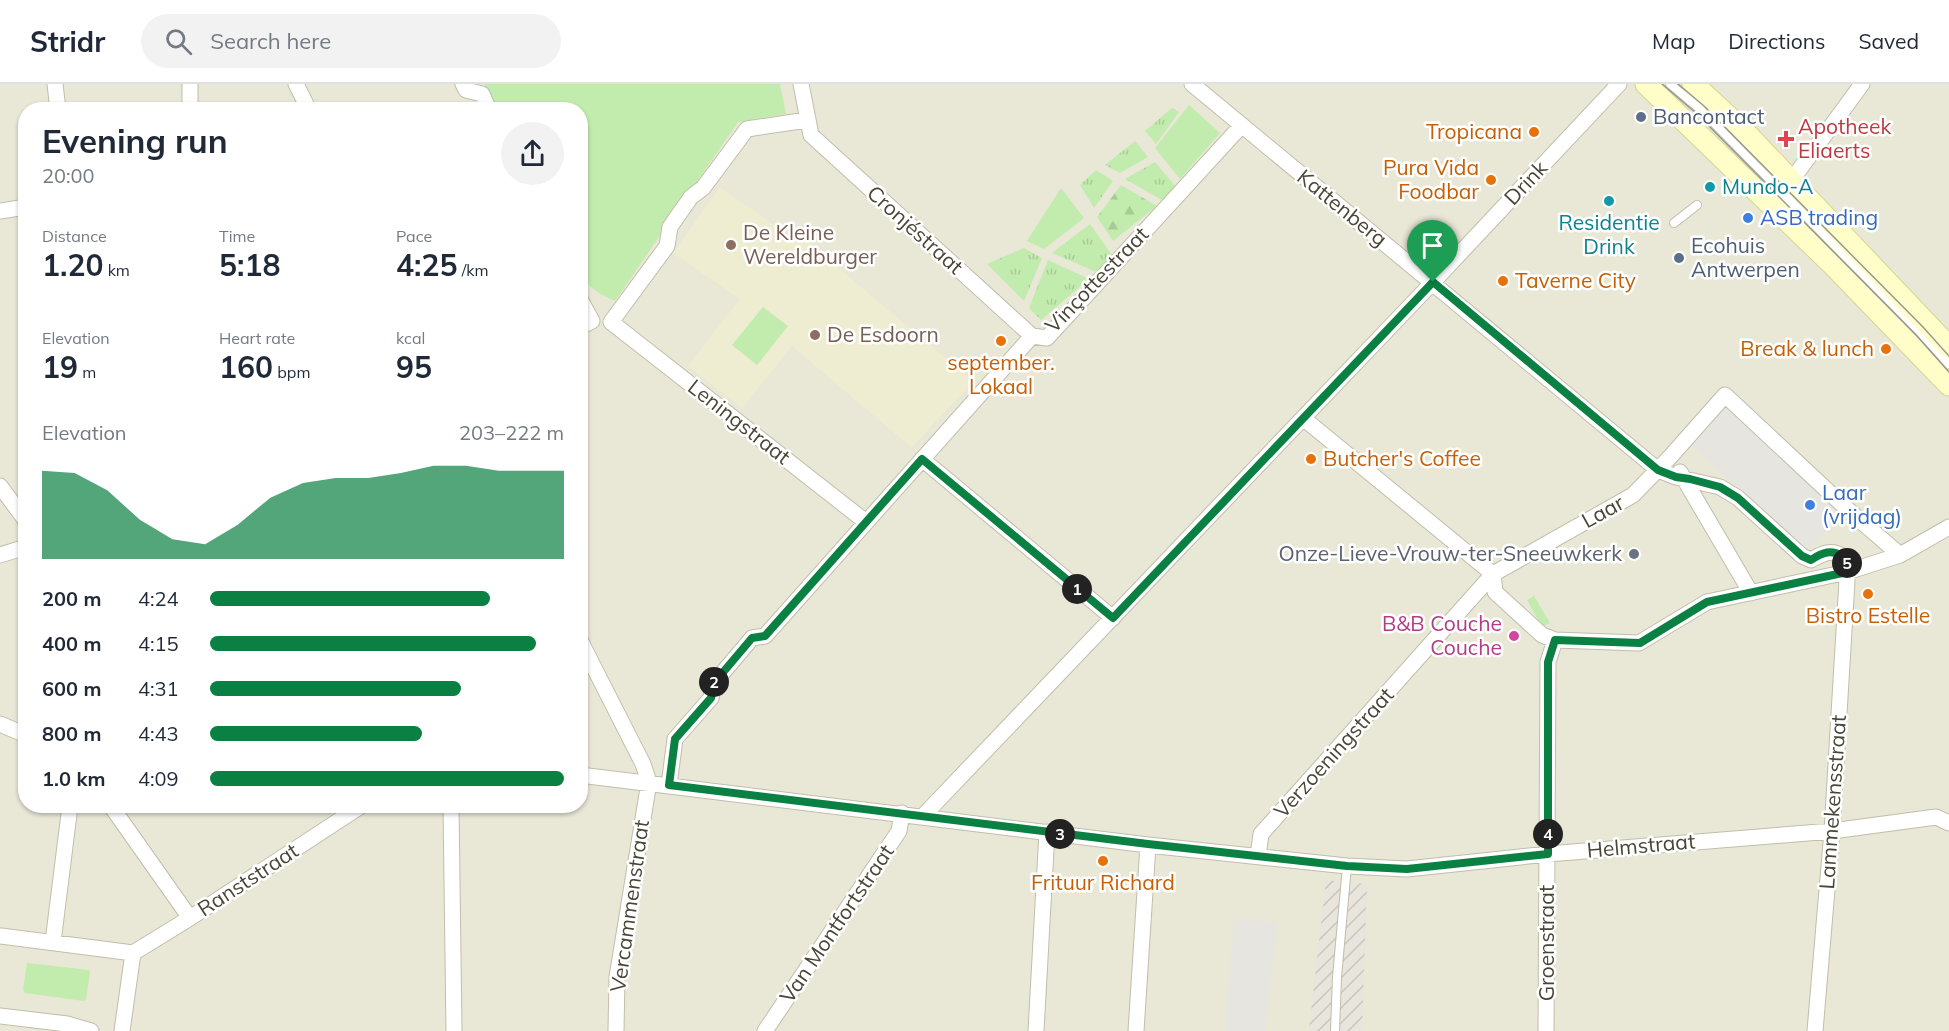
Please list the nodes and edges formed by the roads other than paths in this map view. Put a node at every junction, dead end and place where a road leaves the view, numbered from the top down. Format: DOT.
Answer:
graph roads {
  1 [pos="55,84"];
  2 [pos="190,84"];
  3 [pos="296,84"];
  4 [pos="463,84"];
  5 [pos="801,84"];
  6 [pos="1192,84"];
  7 [pos="1619,84"];
  8 [pos="1646,84"];
  9 [pos="1670,84"];
  10 [pos="1693,84"];
  11 [pos="1862,84"];
  12 [pos="57,102"];
  13 [pos="190,102"];
  14 [pos="305,102"];
  15 [pos="486,102"];
  16 [pos="807,120"];
  17 [pos="1242,125"];
  18 [pos="1784,188"];
  19 [pos="1697,205"];
  20 [pos="18,208"];
  21 [pos="0,211"];
  22 [pos="1785,219"];
  23 [pos="1674,223"];
  24 [pos="1433,282"];
  25 [pos="1032,336"];
  26 [pos="1949,347"];
  27 [pos="1949,364"];
  28 [pos="1949,385"];
  29 [pos="1303,418"];
  30 [pos="1671,456"];
  31 [pos="922,459"];
  32 [pos="1658,470"];
  33 [pos="1683,478"];
  34 [pos="0,486"];
  35 [pos="18,510"];
  36 [pos="866,522"];
  37 [pos="1949,527"];
  38 [pos="18,549"];
  39 [pos="0,555"];
  40 [pos="1900,555"];
  41 [pos="1847,572"];
  42 [pos="1493,574"];
  43 [pos="1751,593"];
  44 [pos="1113,618"];
  45 [pos="1555,640"];
  46 [pos="588,656"];
  47 [pos="0,724"];
  48 [pos="18,732"];
  49 [pos="588,776"];
  50 [pos="648,782"];
  51 [pos="669,785"];
  52 [pos="69,813"];
  53 [pos="116,813"];
  54 [pos="350,813"];
  55 [pos="450,813"];
  56 [pos="902,813"];
  57 [pos="923,816"];
  58 [pos="1949,823"];
  59 [pos="1832,831"];
  60 [pos="1047,832"];
  61 [pos="1148,844"];
  62 [pos="1548,854"];
  63 [pos="1258,856"];
  64 [pos="1347,866"];
  65 [pos="190,918"];
  66 [pos="0,939"];
  67 [pos="53,942"];
  68 [pos="133,953"];
  69 [pos="0,1016"];
  70 [pos="91,1031"];
  71 [pos="122,1031"];
  72 [pos="454,1031"];
  73 [pos="616,1031"];
  74 [pos="765,1031"];
  75 [pos="1036,1031"];
  76 [pos="1136,1031"];
  77 [pos="1335,1031"];
  78 [pos="1546,1031"];
  79 [pos="1815,1031"];
  1 -- 12 [label="street"];
  2 -- 13 [label="street"];
  3 -- 14 [label="street"];
  4 -- 15 [label="street"];
  5 -- 16 [label="street"];
  6 -- 17 [label="street, Kattenberg"];
  7 -- 24 [label="street, Drink"];
  8 -- 22 [label="main road"];
  9 -- 18 [label="lane"];
  10 -- 18 [label="main road"];
  11 -- 18 [label="street"];
  16 -- 25 [label="street, Cronjéstraat"];
  16 -- 36 [label="street, Leningstraat"];
  17 -- 24 [label="street, Kattenberg"];
  17 -- 25 [label="street, Vinçottestraat"];
  18 -- 22 [label="street"];
  18 -- 26 [label="main road"];
  18 -- 27 [label="lane"];
  19 -- 23 [label="lane"];
  20 -- 21 [label="street"];
  22 -- 28 [label="main road"];
  24 -- 29 [label="street, Drink"];
  24 -- 32 [label="street, Kattenberg"];
  25 -- 31 [label="street, Vinçottestraat"];
  29 -- 42 [label="street"];
  29 -- 44 [label="street, Drink"];
  30 -- 32 [label="street, Laar"];
  30 -- 33 [label="street"];
  30 -- 40 [label="street, Laar"];
  31 -- 36 [label="street, Vinçottestraat"];
  31 -- 44 [label="street"];
  32 -- 33 [label="street"];
  32 -- 42 [label="street, Laar"];
  33 -- 41 [label="street"];
  33 -- 43 [label="street"];
  34 -- 35 [label="street"];
  36 -- 51 [label="street, Vinçottestraat"];
  37 -- 40 [label="street"];
  38 -- 39 [label="street"];
  40 -- 41 [label="street"];
  41 -- 43 [label="street"];
  41 -- 59 [label="street, Lammekensstraat"];
  42 -- 45 [label="street"];
  42 -- 63 [label="street, Verzoeningstraat"];
  43 -- 45 [label="street"];
  44 -- 57 [label="street, Drink"];
  45 -- 62 [label="street, Groenstraat"];
  46 -- 50 [label="street"];
  47 -- 48 [label="street"];
  49 -- 50 [label="street, Helmstraat"];
  50 -- 51 [label="street, Helmstraat"];
  50 -- 73 [label="street, Vercammenstraat"];
  51 -- 56 [label="street, Helmstraat"];
  52 -- 67 [label="street"];
  53 -- 65 [label="street"];
  54 -- 65 [label="street, Ranststraat"];
  55 -- 72 [label="street"];
  56 -- 57 [label="street, Helmstraat"];
  56 -- 74 [label="street, Van Montfortstraat"];
  57 -- 60 [label="street, Helmstraat"];
  58 -- 59 [label="street, Helmstraat"];
  59 -- 62 [label="street, Helmstraat"];
  59 -- 79 [label="street, Lammekensstraat"];
  60 -- 61 [label="street, Helmstraat"];
  60 -- 75 [label="street"];
  61 -- 63 [label="street, Helmstraat"];
  61 -- 76 [label="street"];
  62 -- 64 [label="street, Helmstraat"];
  62 -- 78 [label="street, Groenstraat"];
  63 -- 64 [label="street, Helmstraat"];
  64 -- 77 [label="lane"];
  65 -- 68 [label="street, Ranststraat"];
  66 -- 67 [label="street"];
  67 -- 68 [label="street"];
  68 -- 71 [label="street"];
  69 -- 70 [label="street"];
}
